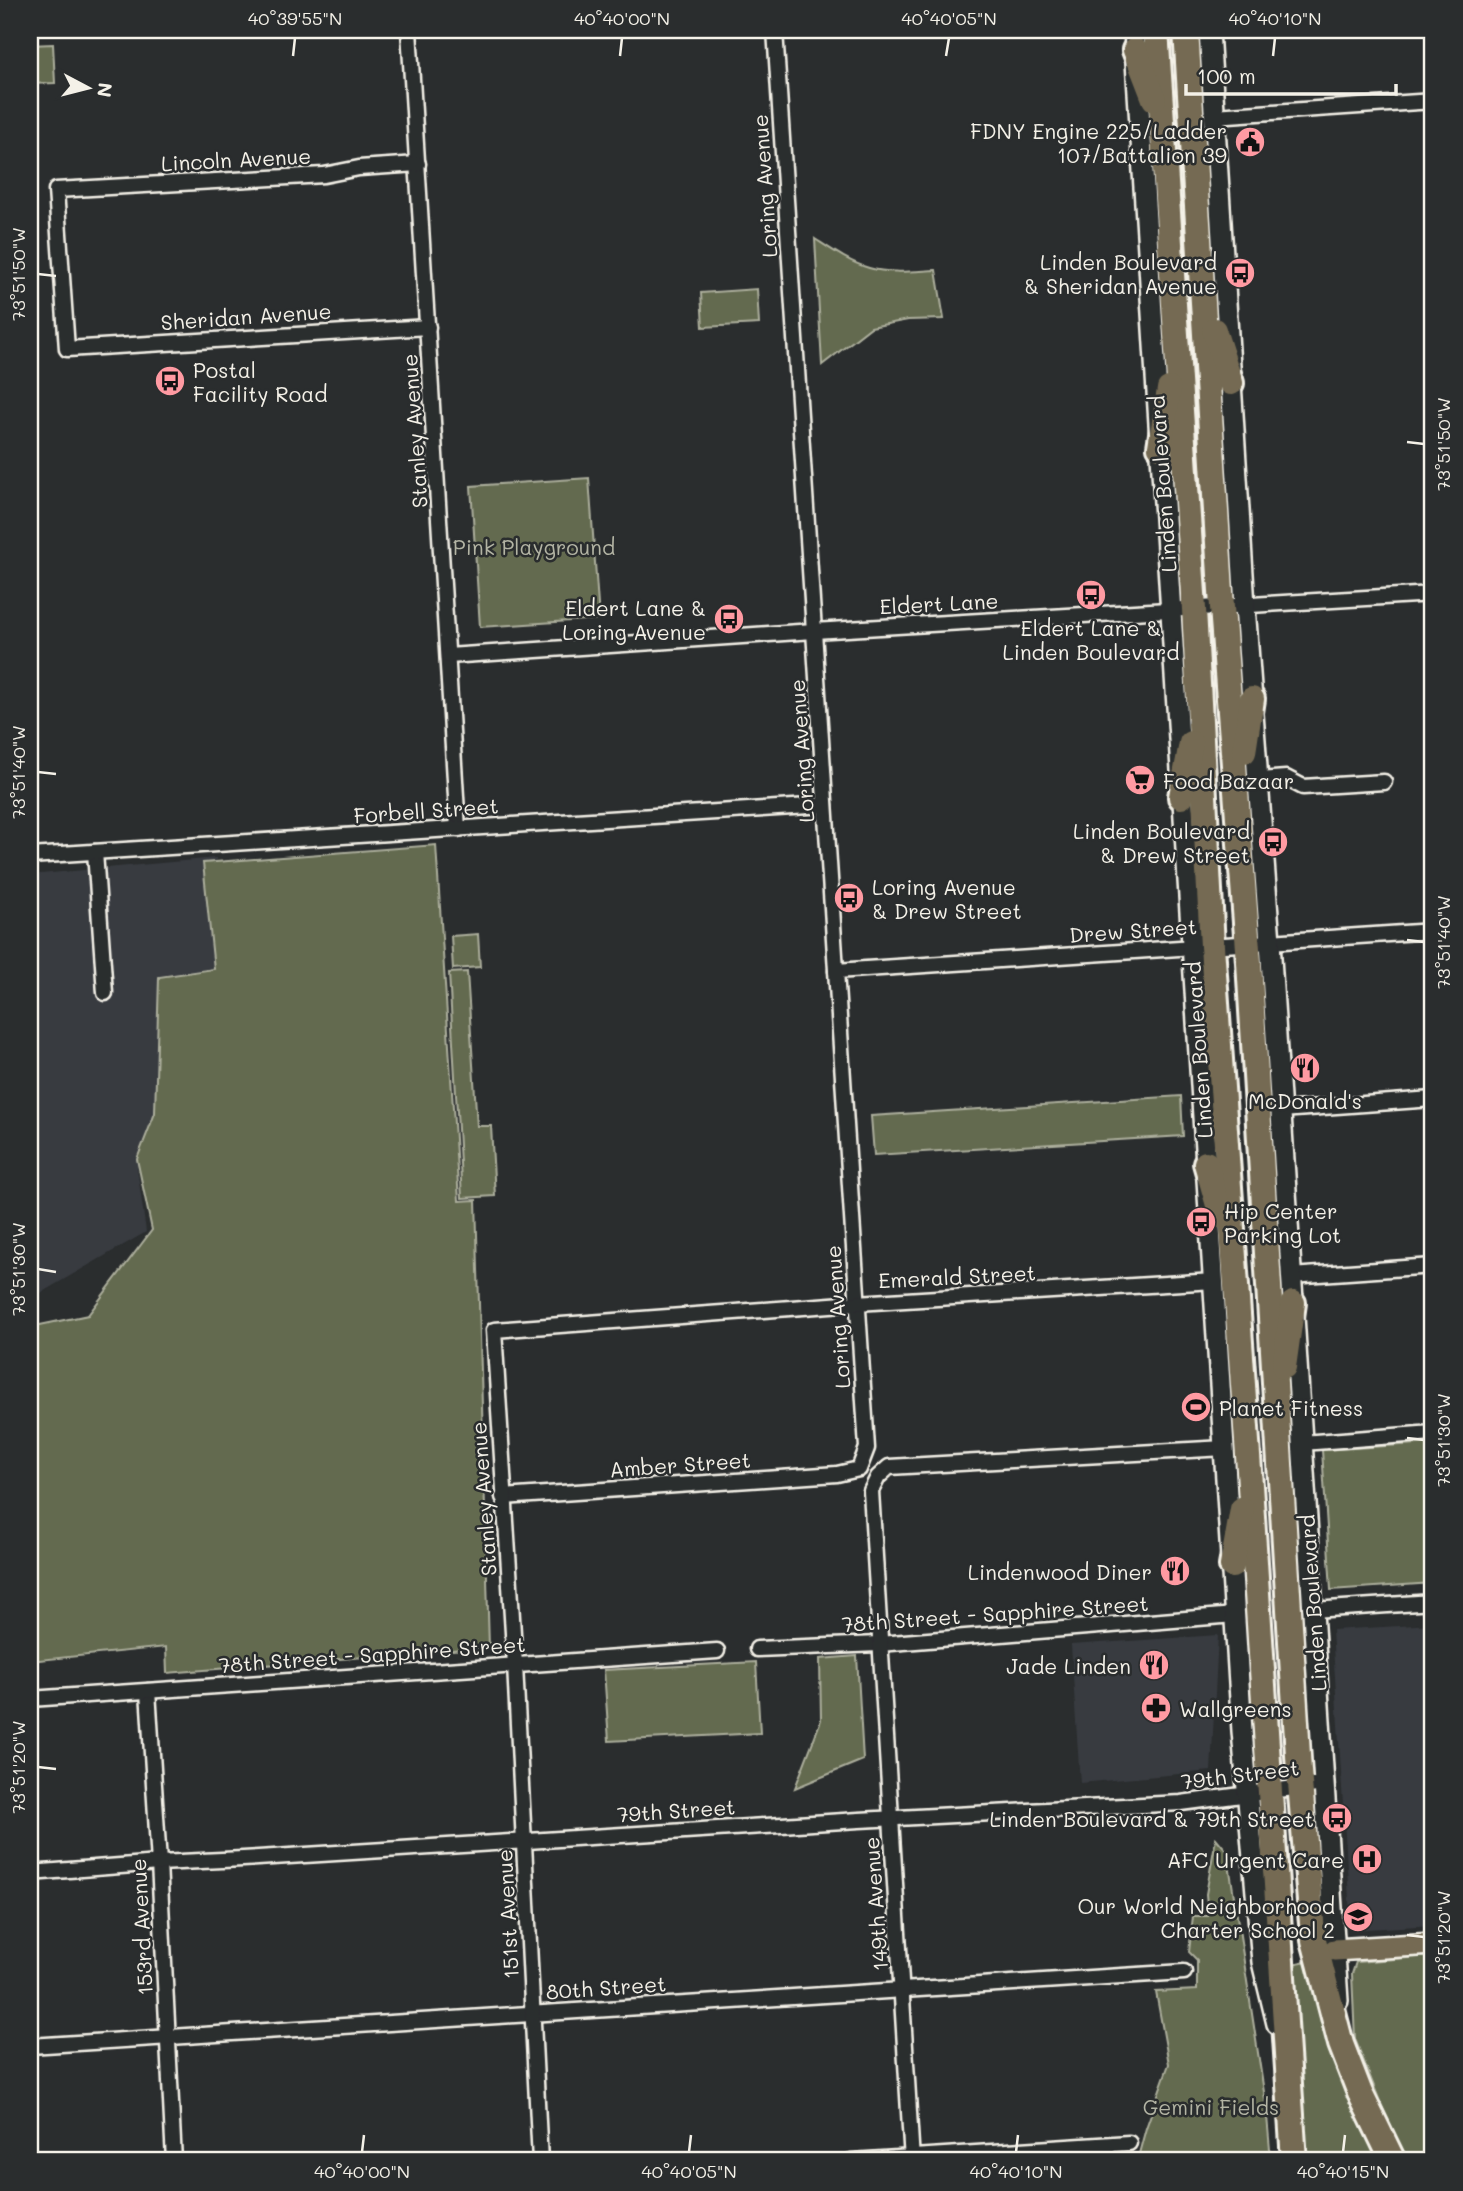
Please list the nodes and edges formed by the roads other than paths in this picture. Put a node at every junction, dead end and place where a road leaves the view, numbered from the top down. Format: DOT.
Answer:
graph roads {
  1 [pos="409,30"];
  2 [pos="775,30"];
  3 [pos="1156,30"];
  4 [pos="1186,30"];
  5 [pos="1209,30"];
  6 [pos="1134,40"];
  7 [pos="1433,101"];
  8 [pos="1214,116"];
  9 [pos="1162,120"];
  10 [pos="418,164"];
  11 [pos="1202,291"];
  12 [pos="428,327"];
  13 [pos="1177,343"];
  14 [pos="67,349"];
  15 [pos="1231,383"];
  16 [pos="1160,447"];
  17 [pos="1433,594"];
  18 [pos="1234,606"];
  19 [pos="1182,609"];
  20 [pos="814,631"];
  21 [pos="448,656"];
  22 [pos="1199,698"];
  23 [pos="1252,698"];
  24 [pos="1258,780"];
  25 [pos="1384,782"];
  26 [pos="1181,797"];
  27 [pos="1237,797"];
  28 [pos="825,805"];
  29 [pos="458,830"];
  30 [pos="96,852"];
  31 [pos="30,856"];
  32 [pos="1433,932"];
  33 [pos="1259,943"];
  34 [pos="1201,946"];
  35 [pos="836,971"];
  36 [pos="105,993"];
  37 [pos="1433,1099"];
  38 [pos="1281,1110"];
  39 [pos="1206,1163"];
  40 [pos="1433,1266"];
  41 [pos="1225,1275"];
  42 [pos="1291,1276"];
  43 [pos="858,1303"];
  44 [pos="1293,1303"];
  45 [pos="494,1330"];
  46 [pos="1277,1420"];
  47 [pos="1433,1433"];
  48 [pos="1302,1443"];
  49 [pos="1225,1448"];
  50 [pos="859,1469"];
  51 [pos="1249,1471"];
  52 [pos="503,1497"];
  53 [pos="1232,1566"];
  54 [pos="1433,1602"];
  55 [pos="1313,1610"];
  56 [pos="1235,1615"];
  57 [pos="879,1644"];
  58 [pos="757,1649"];
  59 [pos="717,1651"];
  60 [pos="515,1665"];
  61 [pos="148,1690"];
  62 [pos="30,1699"];
  63 [pos="1312,1786"];
  64 [pos="1259,1794"];
  65 [pos="890,1818"];
  66 [pos="524,1841"];
  67 [pos="159,1863"];
  68 [pos="30,1873"];
  69 [pos="1433,1944"];
  70 [pos="1326,1951"];
  71 [pos="1184,1972"];
  72 [pos="901,1989"];
  73 [pos="533,2013"];
  74 [pos="167,2037"];
  75 [pos="30,2046"];
  76 [pos="1129,2143"];
  77 [pos="912,2159"];
  78 [pos="174,2161"];
  79 [pos="540,2161"];
  80 [pos="851,2161"];
  81 [pos="1294,2161"];
  82 [pos="1393,2161"];
  1 -- 10 [label="street, Stanley Avenue"];
  2 -- 20 [label="street, Loring Avenue"];
  3 -- 9 [label="highway, Linden Boulevard"];
  4 -- 11 [label="highway, Linden Boulevard"];
  5 -- 8 [label="street, Linden Boulevard"];
  6 -- 9 [label="highway"];
  6 -- 16 [label="street, Linden Boulevard"];
  7 -- 8 [label="street"];
  8 -- 15 [label="street, Linden Boulevard"];
  9 -- 13 [label="highway, Linden Boulevard"];
  10 -- 12 [label="street, Stanley Avenue"];
  10 -- 14 [label="street, Lincoln Avenue"];
  11 -- 15 [label="highway"];
  11 -- 18 [label="highway, Linden Boulevard"];
  12 -- 14 [label="street, Sheridan Avenue"];
  12 -- 21 [label="street, Stanley Avenue"];
  13 -- 16 [label="highway"];
  13 -- 19 [label="highway, Linden Boulevard"];
  15 -- 18 [label="street, Linden Boulevard"];
  16 -- 19 [label="street, Linden Boulevard"];
  17 -- 18 [label="street, Eldert Lane"];
  18 -- 19 [label="street, Eldert Lane"];
  18 -- 23 [label="street, Linden Boulevard"];
  18 -- 27 [label="highway, Linden Boulevard"];
  19 -- 20 [label="street, Eldert Lane"];
  19 -- 22 [label="highway, Linden Boulevard"];
  19 -- 26 [label="street, Linden Boulevard"];
  20 -- 21 [label="street, Eldert Lane"];
  20 -- 28 [label="street, Loring Avenue"];
  21 -- 29 [label="street, Stanley Avenue"];
  22 -- 26 [label="highway"];
  22 -- 34 [label="highway, Linden Boulevard"];
  23 -- 24 [label="street, Linden Boulevard"];
  23 -- 27 [label="highway"];
  24 -- 25 [label="street"];
  24 -- 33 [label="street, Linden Boulevard"];
  26 -- 34 [label="street, Linden Boulevard"];
  27 -- 33 [label="highway, Linden Boulevard"];
  28 -- 29 [label="street, Forbell Street"];
  28 -- 35 [label="street, Loring Avenue"];
  29 -- 30 [label="street, Forbell Street"];
  30 -- 31 [label="street, Forbell Street"];
  30 -- 36 [label="street"];
  32 -- 33 [label="street, Drew Street"];
  33 -- 34 [label="street, Drew Street"];
  33 -- 38 [label="street, Linden Boulevard"];
  33 -- 46 [label="highway, Linden Boulevard"];
  34 -- 35 [label="street, Drew Street"];
  34 -- 39 [label="street, Linden Boulevard"];
  34 -- 41 [label="highway, Linden Boulevard"];
  35 -- 43 [label="street, Loring Avenue"];
  37 -- 38 [label="street"];
  38 -- 42 [label="street, Linden Boulevard"];
  39 -- 41 [label="highway"];
  40 -- 42 [label="street"];
  41 -- 43 [label="street, Emerald Street"];
  41 -- 49 [label="street, Linden Boulevard"];
  41 -- 51 [label="highway, Linden Boulevard"];
  42 -- 44 [label="street, Linden Boulevard"];
  43 -- 45 [label="street, Emerald Street"];
  43 -- 50 [label="street, Loring Avenue"];
  44 -- 46 [label="highway"];
  44 -- 48 [label="street, Linden Boulevard"];
  45 -- 52 [label="street, Stanley Avenue"];
  46 -- 63 [label="highway, Linden Boulevard"];
  47 -- 48 [label="street"];
  48 -- 55 [label="street, Linden Boulevard"];
  49 -- 53 [label="street, Linden Boulevard"];
  49 -- 57 [label="street"];
  50 -- 52 [label="street, Amber Street"];
  51 -- 53 [label="highway"];
  51 -- 64 [label="highway, Linden Boulevard"];
  52 -- 60 [label="street, Stanley Avenue"];
  53 -- 56 [label="street, Linden Boulevard"];
  54 -- 55 [label="street"];
  55 -- 63 [label="street, Linden Boulevard"];
  56 -- 57 [label="street, 78th Street - Sapphire Street"];
  56 -- 64 [label="street, Linden Boulevard"];
  57 -- 58 [label="street, 78th Street - Sapphire Street"];
  57 -- 65 [label="street, 149th Avenue"];
  59 -- 60 [label="street, 78th Street - Sapphire Street"];
  60 -- 61 [label="street, 78th Street - Sapphire Street"];
  60 -- 66 [label="street, 151st Avenue"];
  61 -- 62 [label="street, 78th Street - Sapphire Street"];
  61 -- 67 [label="street, 153rd Avenue"];
  63 -- 64 [label="street, 79th Street"];
  63 -- 70 [label="highway, Linden Boulevard"];
  64 -- 65 [label="street, 79th Street"];
  64 -- 81 [label="highway, Linden Boulevard"];
  65 -- 66 [label="street, 79th Street"];
  65 -- 72 [label="street, 149th Avenue"];
  66 -- 67 [label="street, 79th Street"];
  66 -- 73 [label="street, 151st Avenue"];
  67 -- 68 [label="street, 79th Street"];
  67 -- 74 [label="street, 153rd Avenue"];
  69 -- 70 [label="main road"];
  70 -- 82 [label="highway, Linden Boulevard"];
  71 -- 72 [label="street, 80th Street"];
  72 -- 73 [label="street, 80th Street"];
  72 -- 77 [label="street, 149th Avenue"];
  73 -- 74 [label="street, 80th Street"];
  73 -- 79 [label="street, 151st Avenue"];
  74 -- 75 [label="street, 80th Street"];
  74 -- 78 [label="street, 153rd Avenue"];
  76 -- 77 [label="street"];
  77 -- 80 [label="street"];
}
